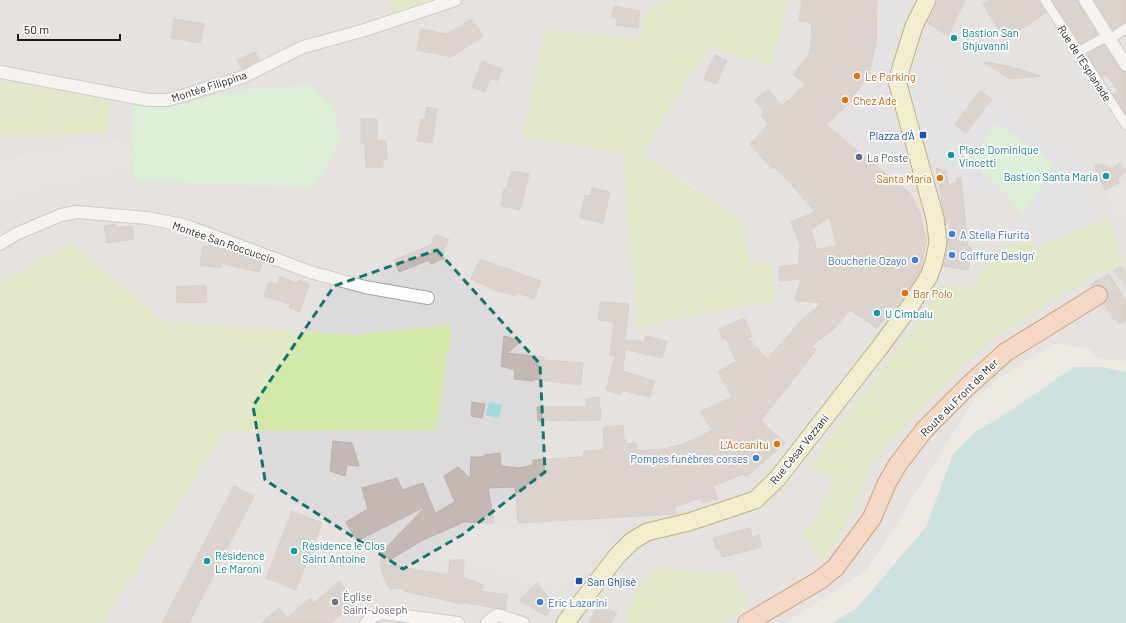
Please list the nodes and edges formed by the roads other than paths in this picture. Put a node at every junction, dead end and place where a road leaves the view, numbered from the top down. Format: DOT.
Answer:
graph roads {
  1 [pos="455,0"];
  2 [pos="927,0"];
  3 [pos="1045,0"];
  4 [pos="1085,0"];
  5 [pos="1126,28"];
  6 [pos="1110,39"];
  7 [pos="1078,52"];
  8 [pos="1126,65"];
  9 [pos="0,72"];
  10 [pos="1126,125"];
  11 [pos="0,244"];
  12 [pos="1098,295"];
  13 [pos="428,298"];
  14 [pos="366,623"];
  15 [pos="458,623"];
  16 [pos="487,623"];
  17 [pos="523,623"];
  18 [pos="565,623"];
  19 [pos="747,623"];
  1 -- 9 [label="street, Montée Filippina"];
  2 -- 18 [label="main road, Rue César Vezzani"];
  3 -- 7 [label="street, Rue de l'Esplanade"];
  4 -- 6 [label="street"];
  5 -- 6 [label="street"];
  6 -- 7 [label="street"];
  6 -- 8 [label="street"];
  7 -- 10 [label="street, Rue de l'Esplanade"];
  11 -- 13 [label="street, Montée San Roccuccio"];
  12 -- 19 [label="main road, Route du Front de Mer"];
  14 -- 15 [label="street"];
  16 -- 17 [label="street"];
}
